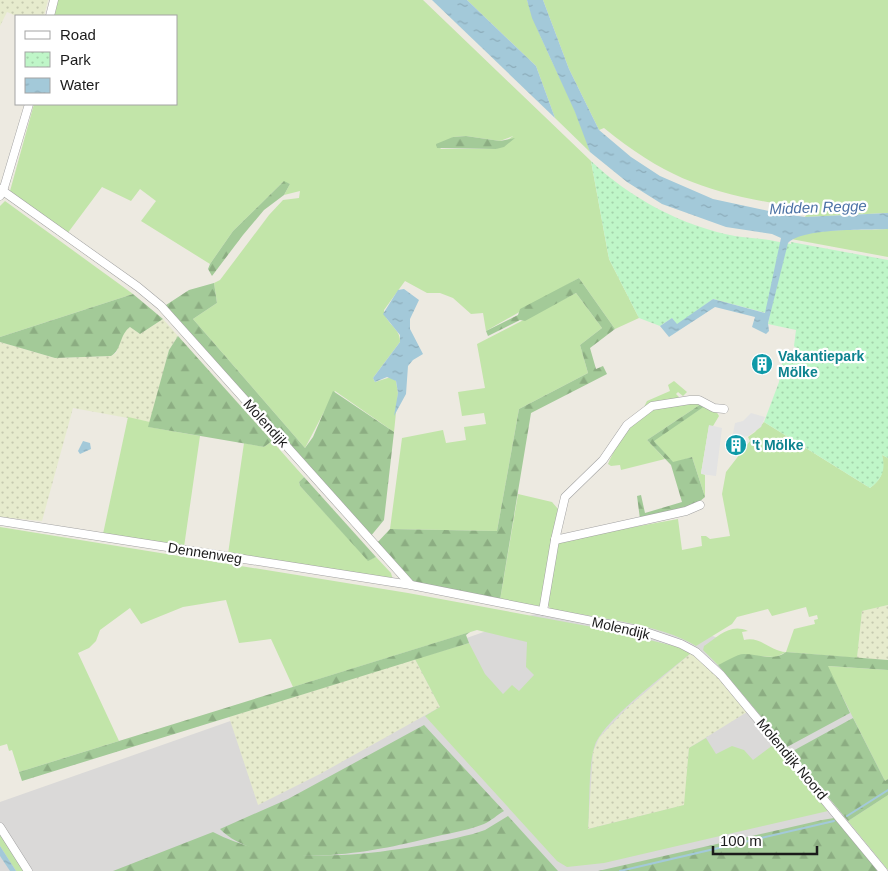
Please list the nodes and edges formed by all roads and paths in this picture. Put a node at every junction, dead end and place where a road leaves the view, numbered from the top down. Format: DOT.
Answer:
graph roads {
  1 [pos="54,0"];
  2 [pos="50,15"];
  3 [pos="29,105"];
  4 [pos="1,192"];
  5 [pos="724,409"];
  6 [pos="700,505"];
  7 [pos="0,521"];
  8 [pos="554,540"];
  9 [pos="411,585"];
  10 [pos="543,611"];
  11 [pos="696,652"];
  12 [pos="0,827"];
  13 [pos="28,871"];
  14 [pos="883,871"];
  1 -- 2 [label="street"];
  3 -- 4 [label="street"];
  4 -- 9 [label="street, Molendijk"];
  5 -- 8 [label="street"];
  6 -- 8 [label="street"];
  7 -- 9 [label="street, Dennenweg"];
  8 -- 10 [label="street"];
  9 -- 10 [label="street, Molendijk"];
  10 -- 11 [label="street, Molendijk"];
  11 -- 14 [label="street, Molendijk Noord"];
  12 -- 13 [label="street"];
}
